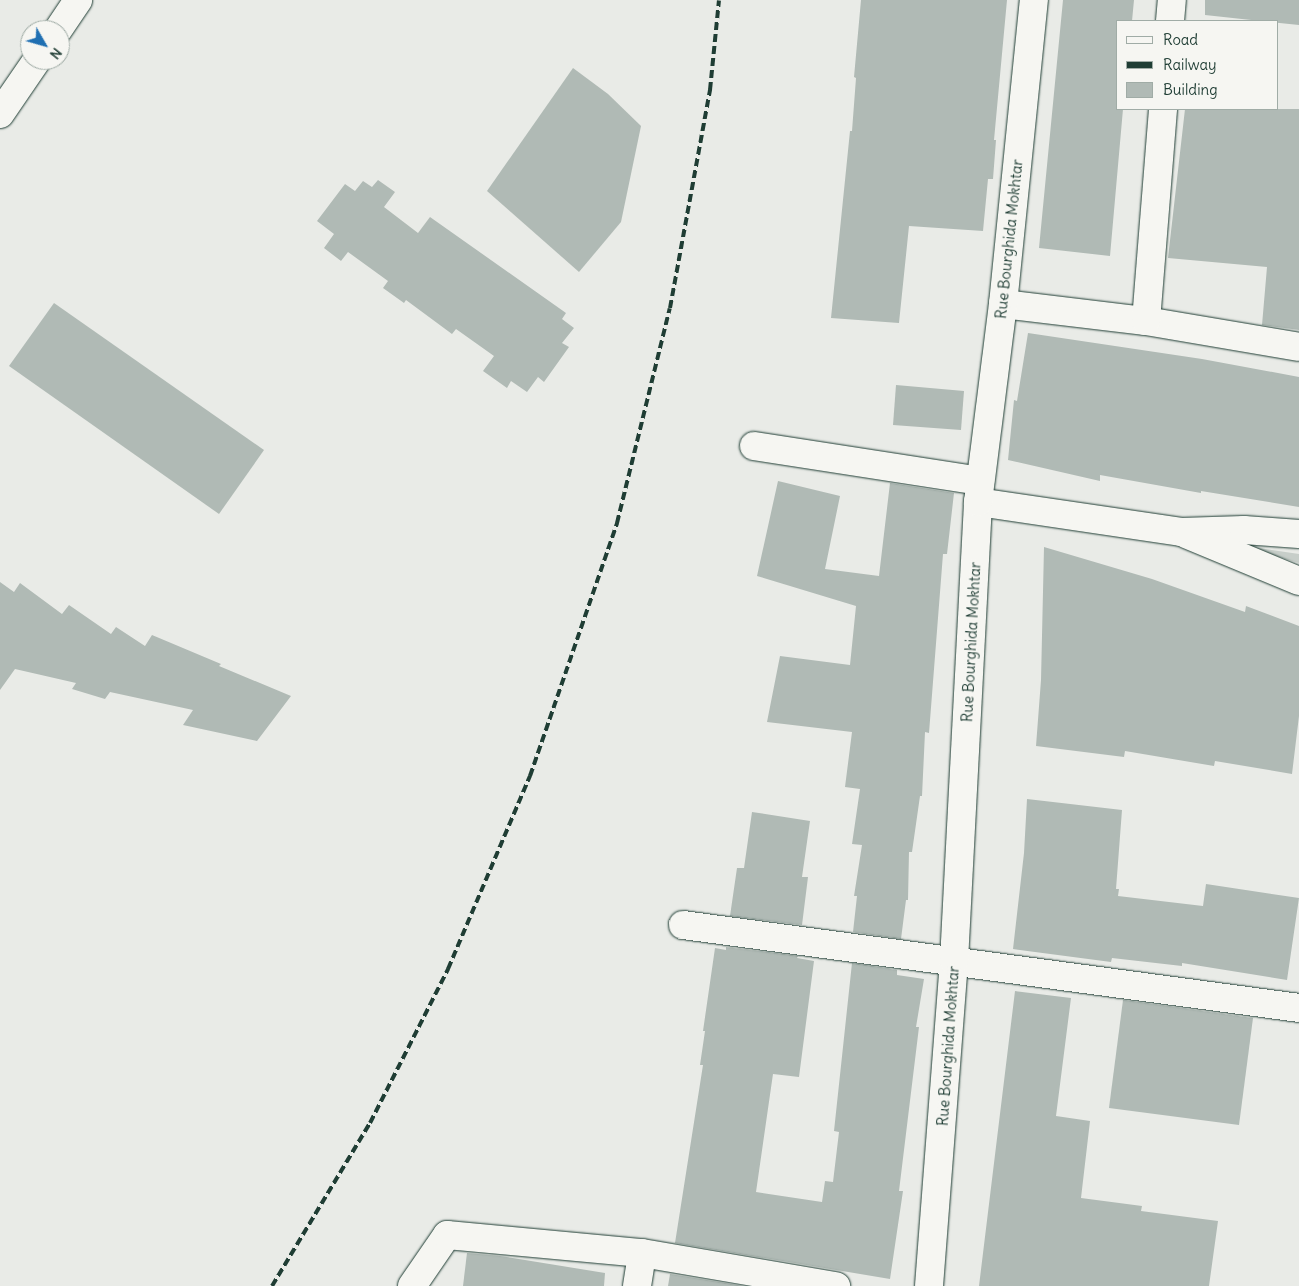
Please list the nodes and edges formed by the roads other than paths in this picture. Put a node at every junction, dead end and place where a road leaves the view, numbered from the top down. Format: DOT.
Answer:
graph roads {
  1 [pos="78,0"];
  2 [pos="1034,0"];
  3 [pos="1172,0"];
  4 [pos="65,20"];
  5 [pos="1170,20"];
  6 [pos="30,70"];
  7 [pos="1163,110"];
  8 [pos="0,114"];
  9 [pos="1003,304"];
  10 [pos="1146,321"];
  11 [pos="1299,347"];
  12 [pos="754,446"];
  13 [pos="979,491"];
  14 [pos="1180,532"];
  15 [pos="1299,534"];
  16 [pos="1299,581"];
  17 [pos="683,925"];
  18 [pos="954,961"];
  19 [pos="1299,1008"];
  20 [pos="642,1253"];
  21 [pos="412,1286"];
  22 [pos="637,1286"];
  23 [pos="836,1286"];
  24 [pos="929,1286"];
  1 -- 4 [label="street"];
  2 -- 9 [label="street, Rue Bourghida Mokhtar"];
  3 -- 5 [label="street"];
  6 -- 8 [label="street"];
  7 -- 10 [label="street"];
  9 -- 10 [label="street"];
  9 -- 13 [label="street, Rue Bourghida Mokhtar"];
  10 -- 11 [label="street"];
  12 -- 13 [label="street"];
  13 -- 14 [label="street"];
  13 -- 18 [label="street, Rue Bourghida Mokhtar"];
  14 -- 15 [label="street"];
  14 -- 16 [label="street"];
  17 -- 18 [label="street"];
  18 -- 19 [label="street"];
  18 -- 24 [label="street, Rue Bourghida Mokhtar"];
  20 -- 21 [label="street"];
  20 -- 22 [label="street"];
  20 -- 23 [label="street"];
}
